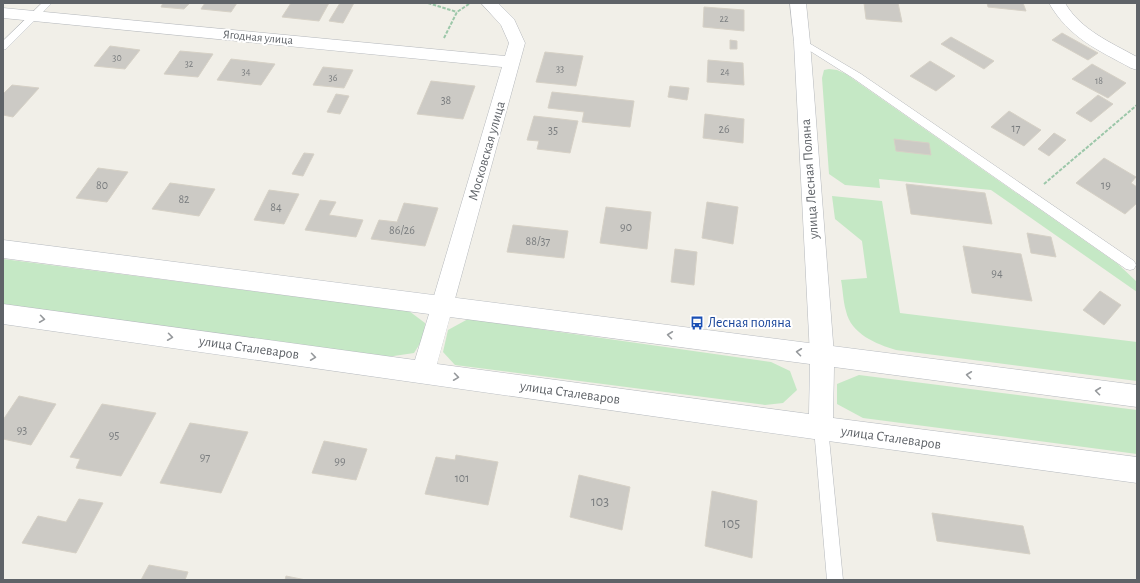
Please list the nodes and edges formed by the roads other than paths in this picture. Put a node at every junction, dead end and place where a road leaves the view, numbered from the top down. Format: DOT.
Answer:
graph roads {
  1 [pos="47,3"];
  2 [pos="489,3"];
  3 [pos="798,3"];
  4 [pos="1057,3"];
  5 [pos="3,13"];
  6 [pos="34,16"];
  7 [pos="802,42"];
  8 [pos="3,48"];
  9 [pos="512,62"];
  10 [pos="1137,64"];
  11 [pos="3,249"];
  12 [pos="1130,265"];
  13 [pos="442,306"];
  14 [pos="3,314"];
  15 [pos="822,355"];
  16 [pos="423,373"];
  17 [pos="1137,396"];
  18 [pos="821,428"];
  19 [pos="1137,470"];
  20 [pos="835,580"];
  1 -- 6 [label="lane"];
  2 -- 9 [label="main road, Московская улица"];
  3 -- 7 [label="main road, улица Лесная Поляна"];
  4 -- 10 [label="main road"];
  5 -- 6 [label="main road, Ягодная улица"];
  6 -- 8 [label="lane"];
  6 -- 9 [label="main road, Ягодная улица"];
  7 -- 12 [label="lane"];
  7 -- 15 [label="main road, улица Лесная Поляна"];
  9 -- 13 [label="main road, Московская улица"];
  11 -- 13 [label="main road"];
  15 -- 13 [label="main road, one-way"];
  13 -- 16 [label="main road, Московская улица"];
  14 -- 16 [label="main road, улица Сталеваров, one-way"];
  17 -- 15 [label="main road, one-way"];
  15 -- 18 [label="main road, улица Лесная Поляна"];
  16 -- 18 [label="main road, улица Сталеваров, one-way"];
  18 -- 19 [label="main road, улица Сталеваров"];
  18 -- 20 [label="lane"];
}
